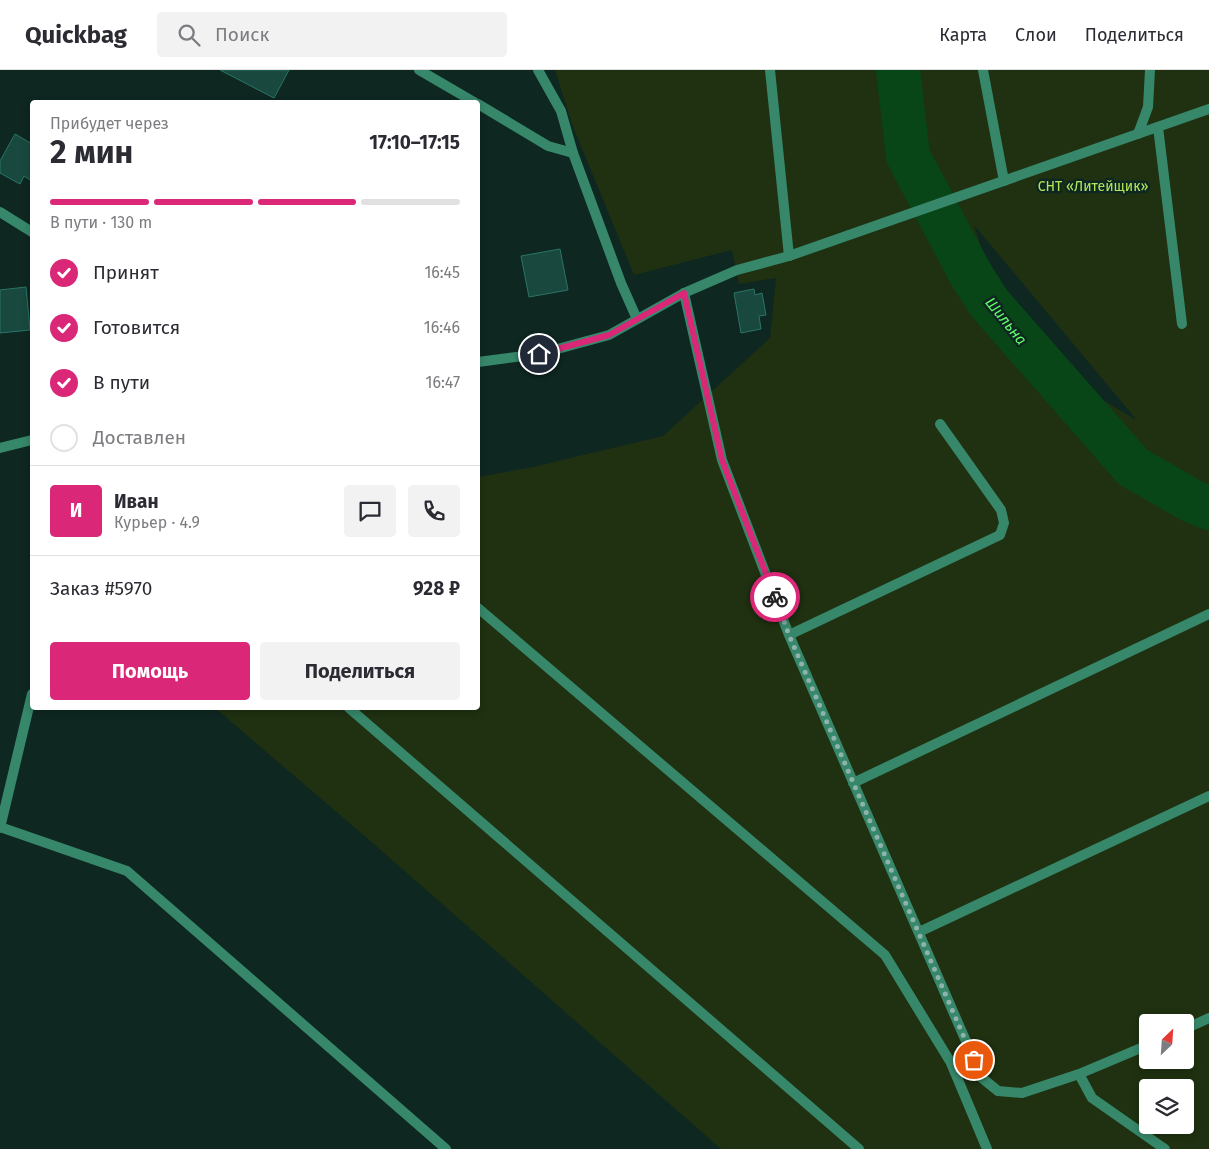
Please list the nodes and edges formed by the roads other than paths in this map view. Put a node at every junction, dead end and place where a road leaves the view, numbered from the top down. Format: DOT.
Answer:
graph roads {
  1 [pos="419,70"];
  2 [pos="538,70"];
  3 [pos="770,70"];
  4 [pos="982,70"];
  5 [pos="1150,70"];
  6 [pos="471,100"];
  7 [pos="480,105"];
  8 [pos="1209,109"];
  9 [pos="1158,127"];
  10 [pos="1138,134"];
  11 [pos="573,153"];
  12 [pos="1004,180"];
  13 [pos="0,212"];
  14 [pos="30,231"];
  15 [pos="789,256"];
  16 [pos="684,293"];
  17 [pos="637,319"];
  18 [pos="1182,324"];
  19 [pos="480,362"];
  20 [pos="940,424"];
  21 [pos="30,440"];
  22 [pos="0,448"];
  23 [pos="480,610"];
  24 [pos="1209,614"];
  25 [pos="789,635"];
  26 [pos="30,702"];
  27 [pos="350,710"];
  28 [pos="854,783"];
  29 [pos="1209,796"];
  30 [pos="0,828"];
  31 [pos="919,932"];
  32 [pos="1209,1018"];
  33 [pos="1194,1025"];
  34 [pos="1139,1049"];
  35 [pos="1079,1074"];
  36 [pos="446,1149"];
  37 [pos="859,1149"];
  38 [pos="987,1149"];
  39 [pos="1165,1149"];
  1 -- 6 [label="street"];
  2 -- 11 [label="street"];
  3 -- 15 [label="street"];
  4 -- 12 [label="street"];
  5 -- 10 [label="street"];
  7 -- 11 [label="street"];
  8 -- 9 [label="street"];
  9 -- 10 [label="street"];
  9 -- 18 [label="street"];
  10 -- 12 [label="street"];
  11 -- 17 [label="street"];
  12 -- 15 [label="street"];
  13 -- 14 [label="street"];
  15 -- 16 [label="street"];
  16 -- 17 [label="street"];
  16 -- 25 [label="street"];
  17 -- 19 [label="street"];
  20 -- 25 [label="street"];
  21 -- 22 [label="street"];
  23 -- 38 [label="street"];
  24 -- 28 [label="street"];
  25 -- 28 [label="street"];
  26 -- 30 [label="street"];
  27 -- 37 [label="street"];
  28 -- 31 [label="street"];
  29 -- 31 [label="street"];
  30 -- 36 [label="street"];
  31 -- 35 [label="street"];
  32 -- 33 [label="street"];
  34 -- 35 [label="street"];
  35 -- 39 [label="street"];
}
